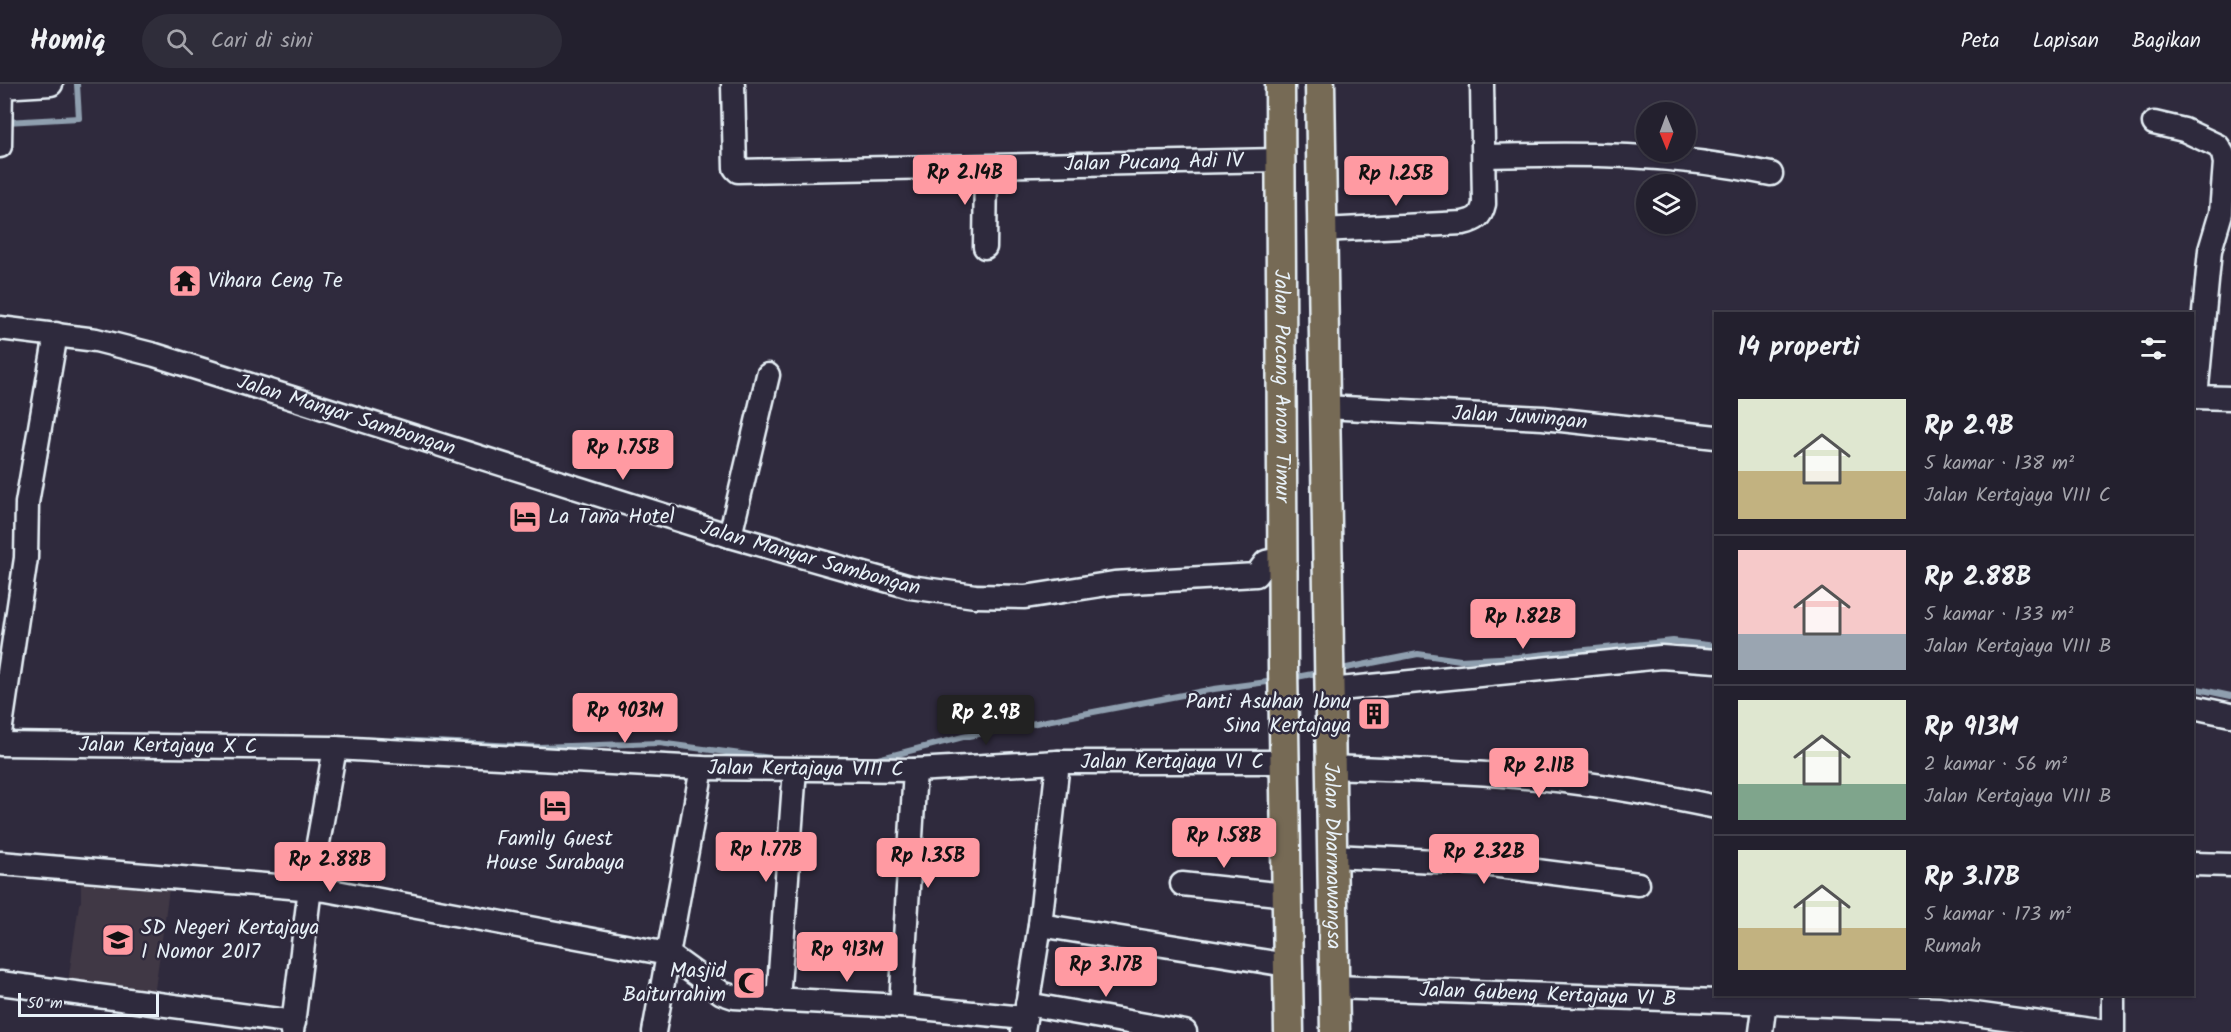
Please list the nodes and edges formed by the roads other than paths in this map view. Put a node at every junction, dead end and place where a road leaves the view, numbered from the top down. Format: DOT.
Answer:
graph roads {
  1 [pos="51,84"];
  2 [pos="733,84"];
  3 [pos="1280,84"];
  4 [pos="1320,84"];
  5 [pos="1482,84"];
  6 [pos="1,90"];
  7 [pos="2154,123"];
  8 [pos="1,137"];
  9 [pos="1484,156"];
  10 [pos="1280,160"];
  11 [pos="986,167"];
  12 [pos="1771,174"];
  13 [pos="1322,230"];
  14 [pos="985,247"];
  15 [pos="0,328"];
  16 [pos="56,334"];
  17 [pos="768,375"];
  18 [pos="2194,397"];
  19 [pos="2231,398"];
  20 [pos="1324,406"];
  21 [pos="1714,437"];
  22 [pos="730,536"];
  23 [pos="1283,558"];
  24 [pos="1256,574"];
  25 [pos="1283,590"];
  26 [pos="1714,661"];
  27 [pos="1330,677"];
  28 [pos="2194,707"];
  29 [pos="2231,715"];
  30 [pos="0,734"];
  31 [pos="0,744"];
  32 [pos="335,748"];
  33 [pos="1058,762"];
  34 [pos="1285,762"];
  35 [pos="1331,767"];
  36 [pos="702,768"];
  37 [pos="795,769"];
  38 [pos="915,770"];
  39 [pos="1714,807"];
  40 [pos="1333,856"];
  41 [pos="0,863"];
  42 [pos="2194,864"];
  43 [pos="2231,865"];
  44 [pos="1182,884"];
  45 [pos="1638,884"];
  46 [pos="310,888"];
  47 [pos="1286,895"];
  48 [pos="1040,925"];
  49 [pos="668,954"];
  50 [pos="1287,965"];
  51 [pos="0,983"];
  52 [pos="1334,987"];
  53 [pos="2113,996"];
  54 [pos="1765,998"];
  55 [pos="778,1000"];
  56 [pos="901,1006"];
  57 [pos="1025,1018"];
  58 [pos="293,1027"];
  59 [pos="654,1032"];
  60 [pos="1185,1032"];
  61 [pos="1289,1032"];
  62 [pos="1335,1032"];
  63 [pos="1761,1032"];
  64 [pos="2106,1032"];
  65 [pos="2113,1032"];
  1 -- 6 [label="street"];
  2 -- 11 [label="street, Jalan Pucang Adi IV"];
  3 -- 10 [label="main road, Jalan Pucang Anom Timur"];
  4 -- 13 [label="main road, Jalan Pucang Anom Timur"];
  5 -- 9 [label="street"];
  6 -- 8 [label="street"];
  7 -- 18 [label="street"];
  9 -- 12 [label="street"];
  9 -- 13 [label="street"];
  10 -- 11 [label="street, Jalan Pucang Adi IV"];
  10 -- 23 [label="main road, Jalan Pucang Anom Timur"];
  11 -- 14 [label="street"];
  13 -- 20 [label="main road, Jalan Pucang Anom Timur"];
  15 -- 16 [label="street, Jalan Manyar Sambongan"];
  16 -- 22 [label="street, Jalan Manyar Sambongan"];
  16 -- 30 [label="street"];
  17 -- 22 [label="street"];
  18 -- 19 [label="street"];
  20 -- 21 [label="street, Jalan Juwingan"];
  20 -- 27 [label="main road, Jalan Pucang Anom Timur"];
  22 -- 24 [label="street, Jalan Manyar Sambongan"];
  23 -- 24 [label="street, Jalan Manyar Sambongan"];
  23 -- 25 [label="main road, Jalan Pucang Anom Timur"];
  24 -- 25 [label="street"];
  25 -- 34 [label="main road, Jalan Pucang Anom Timur"];
  26 -- 27 [label="street"];
  27 -- 35 [label="main road, Jalan Dharmawangsa"];
  28 -- 29 [label="street"];
  31 -- 32 [label="street, Jalan Kertajaya X C"];
  32 -- 36 [label="street, Jalan Kertajaya VIII C"];
  32 -- 46 [label="street"];
  33 -- 34 [label="street, Jalan Kertajaya VI C"];
  33 -- 38 [label="street, Jalan Kertajaya VIII C"];
  33 -- 48 [label="street"];
  34 -- 47 [label="main road"];
  35 -- 39 [label="street"];
  35 -- 40 [label="main road, Jalan Dharmawangsa"];
  36 -- 37 [label="street, Jalan Kertajaya VIII C"];
  36 -- 49 [label="street"];
  37 -- 38 [label="street, Jalan Kertajaya VIII C"];
  37 -- 55 [label="street"];
  38 -- 56 [label="street"];
  40 -- 45 [label="street"];
  40 -- 52 [label="main road, Jalan Dharmawangsa"];
  41 -- 46 [label="street"];
  42 -- 43 [label="street"];
  44 -- 47 [label="street"];
  46 -- 49 [label="street"];
  46 -- 58 [label="street"];
  47 -- 50 [label="main road"];
  48 -- 50 [label="street"];
  48 -- 57 [label="street"];
  49 -- 55 [label="street"];
  49 -- 59 [label="street"];
  50 -- 61 [label="main road"];
  51 -- 58 [label="street"];
  52 -- 54 [label="street, Jalan Gubeng Kertajaya VI B"];
  52 -- 62 [label="main road, Jalan Dharmawangsa"];
  53 -- 65 [label="street"];
  54 -- 63 [label="street"];
  54 -- 64 [label="street, Jalan Gubeng Kertajaya VI B"];
  55 -- 56 [label="street"];
  56 -- 57 [label="street"];
  57 -- 60 [label="street"];
}
